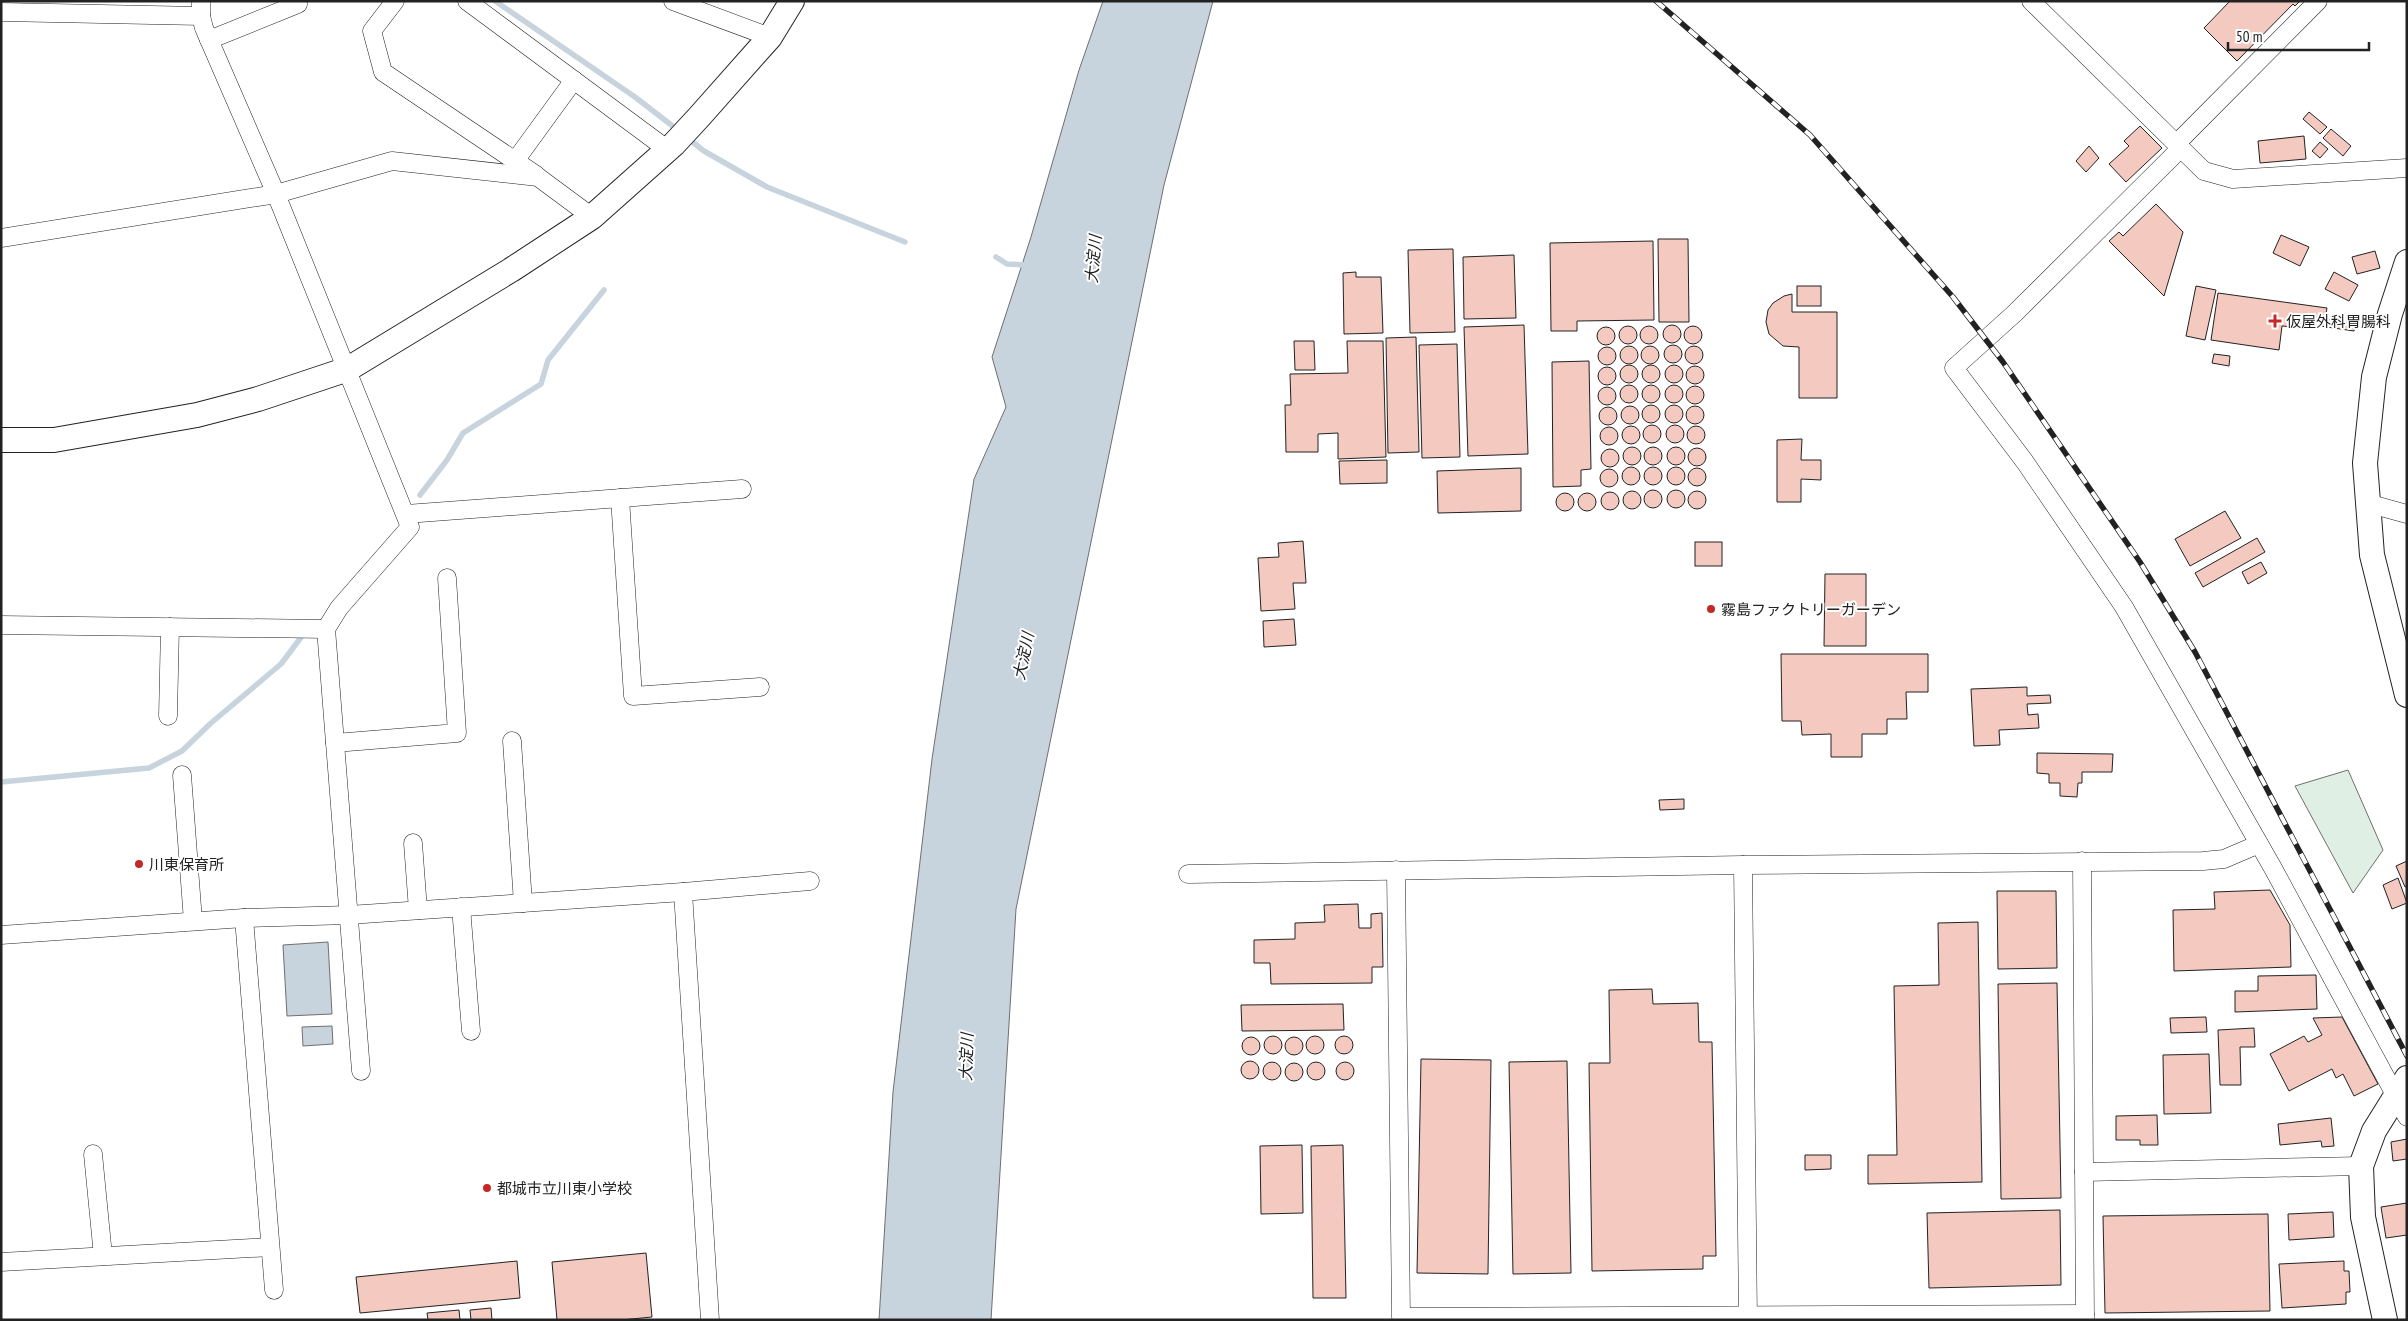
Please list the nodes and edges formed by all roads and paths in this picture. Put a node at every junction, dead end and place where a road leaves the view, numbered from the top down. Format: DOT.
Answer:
graph roads {
  1 [pos="395,1"];
  2 [pos="467,1"];
  3 [pos="673,1"];
  4 [pos="792,1"];
  5 [pos="2031,1"];
  6 [pos="2318,1"];
  7 [pos="298,4"];
  8 [pos="201,9"];
  9 [pos="1,12"];
  10 [pos="770,37"];
  11 [pos="209,40"];
  12 [pos="574,80"];
  13 [pos="2178,146"];
  14 [pos="671,147"];
  15 [pos="515,161"];
  16 [pos="2407,168"];
  17 [pos="538,176"];
  18 [pos="276,194"];
  19 [pos="592,217"];
  20 [pos="1,238"];
  21 [pos="2407,262"];
  22 [pos="348,369"];
  23 [pos="1,440"];
  24 [pos="742,489"];
  25 [pos="620,498"];
  26 [pos="2367,503"];
  27 [pos="406,514"];
  28 [pos="2407,514"];
  29 [pos="446,578"];
  30 [pos="1,625"];
  31 [pos="170,627"];
  32 [pos="326,629"];
  33 [pos="760,687"];
  34 [pos="2407,695"];
  35 [pos="168,716"];
  36 [pos="512,742"];
  37 [pos="335,743"];
  38 [pos="182,775"];
  39 [pos="413,843"];
  40 [pos="2258,844"];
  41 [pos="2082,861"];
  42 [pos="1743,865"];
  43 [pos="1396,870"];
  44 [pos="1188,874"];
  45 [pos="810,881"];
  46 [pos="683,892"];
  47 [pos="523,903"];
  48 [pos="461,907"];
  49 [pos="418,910"];
  50 [pos="349,915"];
  51 [pos="244,918"];
  52 [pos="193,921"];
  53 [pos="1,935"];
  54 [pos="471,1031"];
  55 [pos="360,1071"];
  56 [pos="2401,1086"];
  57 [pos="2407,1116"];
  58 [pos="93,1154"];
  59 [pos="2361,1166"];
  60 [pos="2084,1172"];
  61 [pos="270,1247"];
  62 [pos="103,1256"];
  63 [pos="1,1262"];
  64 [pos="274,1290"];
  65 [pos="2085,1317"];
  66 [pos="1748,1318"];
  67 [pos="710,1320"];
  68 [pos="2385,1320"];
  1 -- 15 [label="street"];
  2 -- 12 [label="street"];
  3 -- 10 [label="street"];
  4 -- 10 [label="street"];
  5 -- 13 [label="street"];
  6 -- 13 [label="street"];
  7 -- 11 [label="street"];
  8 -- 9 [label="street"];
  8 -- 11 [label="street"];
  10 -- 14 [label="street"];
  11 -- 18 [label="street"];
  12 -- 14 [label="street"];
  12 -- 15 [label="street"];
  13 -- 16 [label="street"];
  13 -- 40 [label="street"];
  14 -- 19 [label="street"];
  15 -- 17 [label="street"];
  17 -- 18 [label="street"];
  17 -- 19 [label="street"];
  18 -- 20 [label="street"];
  18 -- 22 [label="street"];
  19 -- 22 [label="street"];
  21 -- 26 [label="street"];
  22 -- 23 [label="street"];
  22 -- 27 [label="street"];
  24 -- 25 [label="street"];
  25 -- 27 [label="street"];
  25 -- 33 [label="street"];
  26 -- 28 [label="street"];
  26 -- 34 [label="street"];
  27 -- 32 [label="street"];
  29 -- 37 [label="street"];
  30 -- 31 [label="street"];
  31 -- 32 [label="street"];
  31 -- 35 [label="street"];
  32 -- 37 [label="street"];
  36 -- 47 [label="street"];
  37 -- 50 [label="street"];
  38 -- 52 [label="street"];
  39 -- 49 [label="street"];
  40 -- 41 [label="street"];
  40 -- 56 [label="street"];
  41 -- 42 [label="street"];
  41 -- 60 [label="street"];
  42 -- 43 [label="street"];
  42 -- 66 [label="street"];
  43 -- 44 [label="street"];
  43 -- 66 [label="street"];
  45 -- 46 [label="street"];
  46 -- 47 [label="street"];
  46 -- 67 [label="street"];
  47 -- 48 [label="street"];
  48 -- 49 [label="street"];
  48 -- 54 [label="street"];
  49 -- 50 [label="street"];
  50 -- 51 [label="street"];
  50 -- 55 [label="street"];
  51 -- 52 [label="street"];
  51 -- 61 [label="street"];
  52 -- 53 [label="street"];
  56 -- 57 [label="street"];
  56 -- 59 [label="street"];
  58 -- 62 [label="street"];
  59 -- 60 [label="street"];
  59 -- 68 [label="street"];
  60 -- 65 [label="street"];
  61 -- 62 [label="street"];
  61 -- 64 [label="street"];
  62 -- 63 [label="street"];
  65 -- 66 [label="street"];
}
